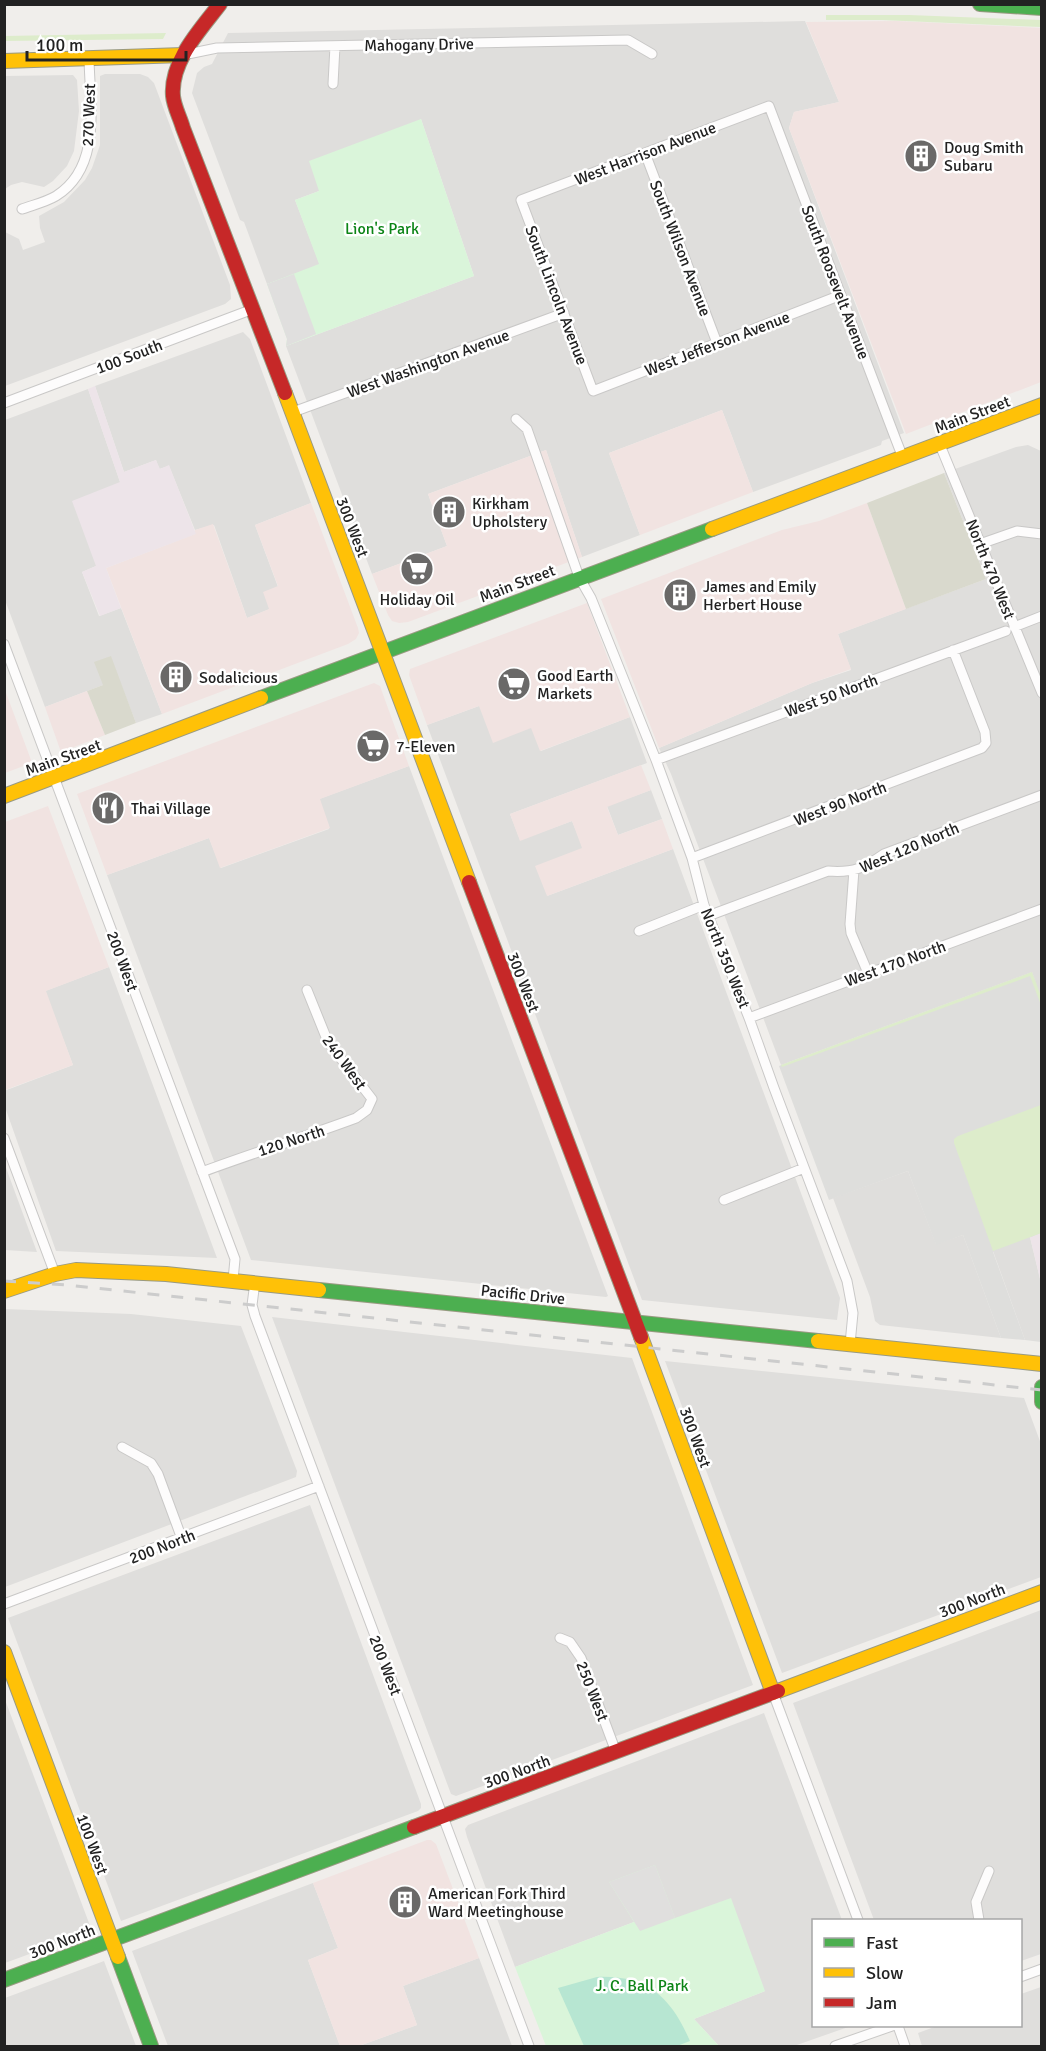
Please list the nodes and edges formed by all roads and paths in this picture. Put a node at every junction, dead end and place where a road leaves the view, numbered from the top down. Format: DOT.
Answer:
graph roads {
  1 [pos="220,4"];
  2 [pos="980,4"];
  3 [pos="1041,8"];
  4 [pos="335,46"];
  5 [pos="652,54"];
  6 [pos="183,55"];
  7 [pos="89,59"];
  8 [pos="4,61"];
  9 [pos="333,84"];
  10 [pos="770,106"];
  11 [pos="645,153"];
  12 [pos="521,200"];
  13 [pos="22,209"];
  14 [pos="841,296"];
  15 [pos="253,309"];
  16 [pos="564,313"];
  17 [pos="717,343"];
  18 [pos="593,391"];
  19 [pos="4,403"];
  20 [pos="1041,405"];
  21 [pos="293,412"];
  22 [pos="516,419"];
  23 [pos="940,445"];
  24 [pos="903,458"];
  25 [pos="1041,534"];
  26 [pos="980,544"];
  27 [pos="579,577"];
  28 [pos="1041,616"];
  29 [pos="1010,629"];
  30 [pos="4,644"];
  31 [pos="953,650"];
  32 [pos="382,652"];
  33 [pos="1040,686"];
  34 [pos="656,760"];
  35 [pos="54,777"];
  36 [pos="4,795"];
  37 [pos="1041,795"];
  38 [pos="692,858"];
  39 [pos="854,870"];
  40 [pos="704,904"];
  41 [pos="1041,909"];
  42 [pos="708,916"];
  43 [pos="639,931"];
  44 [pos="868,973"];
  45 [pos="307,990"];
  46 [pos="749,1018"];
  47 [pos="372,1099"];
  48 [pos="4,1138"];
  49 [pos="804,1168"];
  50 [pos="202,1172"];
  51 [pos="724,1200"];
  52 [pos="55,1274"];
  53 [pos="233,1280"];
  54 [pos="255,1282"];
  55 [pos="4,1291"];
  56 [pos="634,1322"];
  57 [pos="849,1344"];
  58 [pos="1041,1364"];
  59 [pos="1041,1388"];
  60 [pos="1041,1402"];
  61 [pos="122,1447"];
  62 [pos="319,1486"];
  63 [pos="182,1539"];
  64 [pos="1041,1592"];
  65 [pos="4,1604"];
  66 [pos="560,1638"];
  67 [pos="4,1652"];
  68 [pos="773,1693"];
  69 [pos="616,1752"];
  70 [pos="443,1816"];
  71 [pos="989,1871"];
  72 [pos="858,1919"];
  73 [pos="979,1919"];
  74 [pos="111,1940"];
  75 [pos="1041,1969"];
  76 [pos="1022,1976"];
  77 [pos="4,1980"];
  78 [pos="887,2027"];
  79 [pos="899,2027"];
  80 [pos="151,2046"];
  81 [pos="529,2046"];
  82 [pos="835,2046"];
  83 [pos="905,2046"];
  1 -- 6 [label="main road"];
  2 -- 3 [label="main road"];
  4 -- 5 [label="street, Mahogany Drive"];
  4 -- 6 [label="street, Mahogany Drive"];
  4 -- 9 [label="street"];
  6 -- 7 [label="main road"];
  6 -- 15 [label="main road, 300 West"];
  7 -- 8 [label="main road"];
  7 -- 13 [label="street, 270 West"];
  10 -- 11 [label="street, West Harrison Avenue"];
  10 -- 14 [label="street, South Roosevelt Avenue"];
  11 -- 12 [label="street, West Harrison Avenue"];
  11 -- 17 [label="street, South Wilson Avenue"];
  12 -- 16 [label="street, South Lincoln Avenue"];
  14 -- 17 [label="street, West Jefferson Avenue"];
  14 -- 24 [label="street, South Roosevelt Avenue"];
  15 -- 19 [label="street, 100 South"];
  15 -- 21 [label="main road, 300 West"];
  16 -- 18 [label="street, South Lincoln Avenue"];
  16 -- 21 [label="street, West Washington Avenue"];
  17 -- 18 [label="street, West Jefferson Avenue"];
  20 -- 23 [label="main road, Main Street"];
  21 -- 32 [label="main road, 300 West"];
  22 -- 27 [label="street, North 350 West"];
  23 -- 24 [label="main road, Main Street"];
  23 -- 26 [label="street, North 470 West"];
  24 -- 27 [label="main road, Main Street"];
  25 -- 26 [label="street"];
  26 -- 29 [label="street, North 470 West"];
  27 -- 32 [label="main road, Main Street"];
  27 -- 34 [label="street, North 350 West"];
  28 -- 29 [label="street, West 50 North"];
  29 -- 31 [label="street, West 50 North"];
  29 -- 33 [label="street, North 470 West"];
  30 -- 35 [label="street, 200 West"];
  31 -- 34 [label="street, West 50 North"];
  31 -- 38 [label="street, West 90 North"];
  32 -- 35 [label="main road, Main Street"];
  32 -- 56 [label="main road, 300 West"];
  34 -- 38 [label="street, North 350 West"];
  35 -- 36 [label="main road, Main Street"];
  35 -- 50 [label="street, 200 West"];
  37 -- 39 [label="street, West 120 North"];
  38 -- 40 [label="street, North 350 West"];
  39 -- 42 [label="street, West 120 North"];
  39 -- 44 [label="street"];
  40 -- 42 [label="street, North 350 West"];
  40 -- 43 [label="street"];
  41 -- 44 [label="street, West 170 North"];
  42 -- 46 [label="street, North 350 West"];
  44 -- 46 [label="street, West 170 North"];
  45 -- 47 [label="street, 240 West"];
  46 -- 49 [label="street, North 350 West"];
  47 -- 50 [label="street, 120 North"];
  48 -- 52 [label="street"];
  49 -- 51 [label="street"];
  49 -- 57 [label="street, North 350 West"];
  50 -- 53 [label="street, 200 West"];
  52 -- 53 [label="main road, Pacific Drive"];
  52 -- 55 [label="main road, Pacific Drive"];
  53 -- 54 [label="main road, Pacific Drive"];
  54 -- 56 [label="main road, Pacific Drive"];
  54 -- 62 [label="street, 200 West"];
  56 -- 57 [label="main road, Pacific Drive"];
  56 -- 68 [label="main road, 300 West"];
  57 -- 58 [label="main road, Pacific Drive"];
  59 -- 60 [label="main road"];
  61 -- 63 [label="street"];
  62 -- 63 [label="street, 200 North"];
  62 -- 70 [label="street, 200 West"];
  63 -- 65 [label="street, 200 North"];
  64 -- 68 [label="main road, 300 North"];
  66 -- 69 [label="street, 250 West"];
  67 -- 74 [label="main road, 100 West"];
  68 -- 69 [label="main road, 300 North"];
  68 -- 72 [label="street, 300 West"];
  69 -- 70 [label="main road, 300 North"];
  70 -- 74 [label="main road, 300 North"];
  70 -- 81 [label="street, 200 West"];
  71 -- 73 [label="street"];
  74 -- 77 [label="main road, 300 North"];
  74 -- 80 [label="main road, 100 West"];
  75 -- 76 [label="street"];
  78 -- 82 [label="street"];
  79 -- 83 [label="street"];
}
